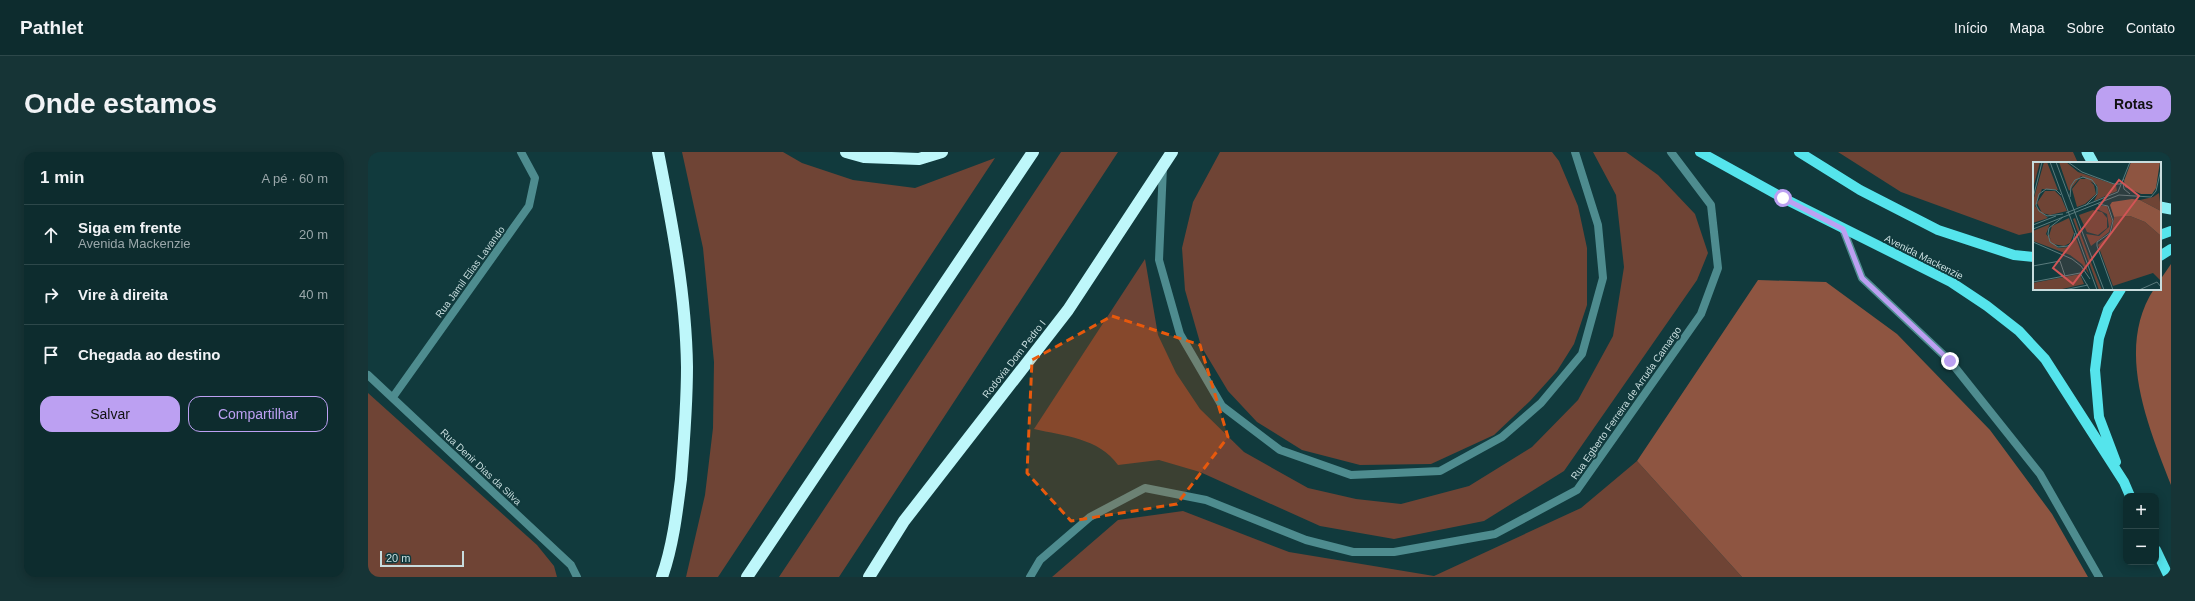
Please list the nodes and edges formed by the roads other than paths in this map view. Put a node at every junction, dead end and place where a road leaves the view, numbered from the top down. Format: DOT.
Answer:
graph roads {
  1 [pos="521,152"];
  2 [pos="658,152"];
  3 [pos="846,152"];
  4 [pos="942,152"];
  5 [pos="1033,152"];
  6 [pos="1172,152"];
  7 [pos="1576,152"];
  8 [pos="1671,152"];
  9 [pos="1700,152"];
  10 [pos="1799,152"];
  11 [pos="2087,152"];
  12 [pos="2092,162"];
  13 [pos="1163,167"];
  14 [pos="2161,207"];
  15 [pos="2171,209"];
  16 [pos="1843,229"];
  17 [pos="2171,231"];
  18 [pos="2161,235"];
  19 [pos="2171,249"];
  20 [pos="2161,255"];
  21 [pos="2033,257"];
  22 [pos="2120,290"];
  23 [pos="368,375"];
  24 [pos="393,397"];
  25 [pos="2124,482"];
  26 [pos="2129,493"];
  27 [pos="2159,556"];
  28 [pos="577,577"];
  29 [pos="662,577"];
  30 [pos="747,577"];
  31 [pos="869,577"];
  32 [pos="1030,577"];
  33 [pos="2099,577"];
  34 [pos="2169,577"];
  1 -- 24 [label="street, Rua Jamil Elias Lavando"];
  2 -- 29 [label="highway"];
  3 -- 4 [label="highway"];
  5 -- 30 [label="highway"];
  6 -- 13 [label="highway, Rodovia Dom Pedro I"];
  7 -- 13 [label="street"];
  8 -- 32 [label="street, Rua Egberto Ferreira de Arruda Camargo"];
  9 -- 16 [label="main road, Avenida Mackenzie"];
  10 -- 21 [label="main road"];
  11 -- 12 [label="highway"];
  13 -- 31 [label="highway, Rodovia Dom Pedro I"];
  14 -- 15 [label="highway"];
  16 -- 25 [label="main road, Avenida Mackenzie"];
  16 -- 33 [label="street"];
  17 -- 18 [label="main road"];
  19 -- 20 [label="main road"];
  22 -- 25 [label="main road"];
  23 -- 24 [label="street, Rua Denir Dias da Silva"];
  24 -- 28 [label="street, Rua Denir Dias da Silva"];
  25 -- 26 [label="main road, Avenida Mackenzie"];
  27 -- 34 [label="main road"];
}
